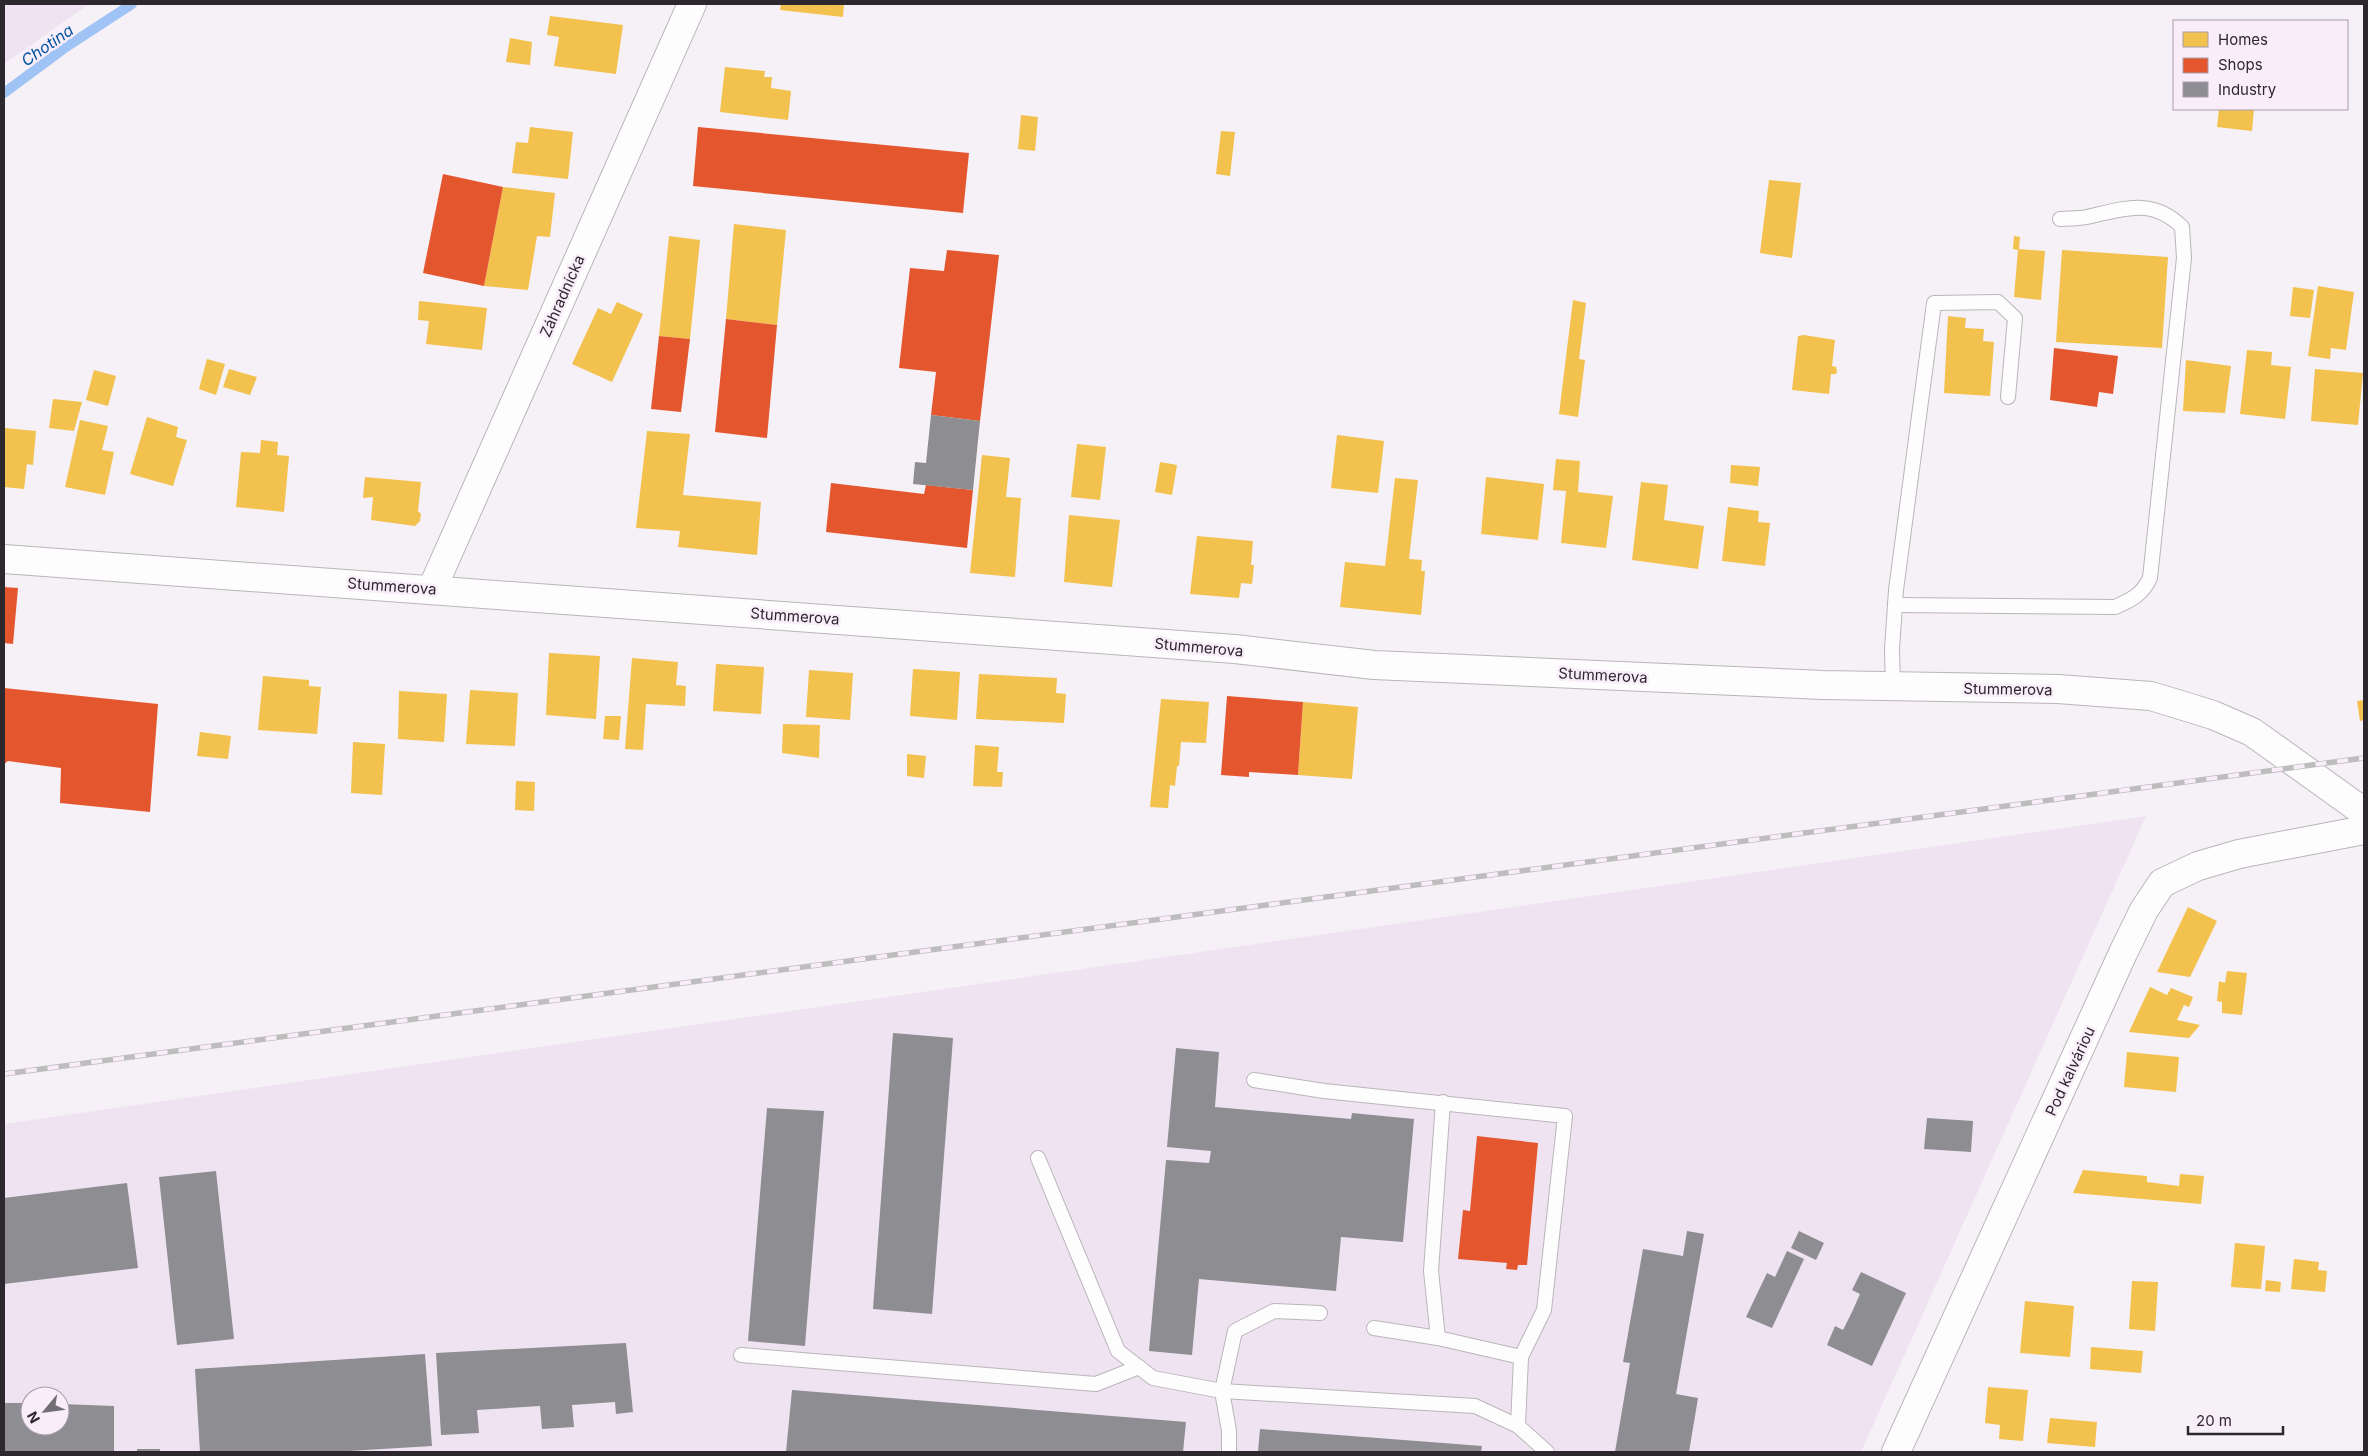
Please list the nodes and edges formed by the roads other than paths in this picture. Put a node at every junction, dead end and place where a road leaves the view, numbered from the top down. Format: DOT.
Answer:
graph roads {
  1 [pos="692,4"];
  2 [pos="2060,219"];
  3 [pos="2008,397"];
  4 [pos="4,559"];
  5 [pos="432,589"];
  6 [pos="1896,605"];
  7 [pos="1893,687"];
  8 [pos="2364,812"];
  9 [pos="2364,830"];
  10 [pos="1254,1080"];
  11 [pos="1443,1102"];
  12 [pos="1038,1158"];
  13 [pos="1320,1312"];
  14 [pos="1374,1328"];
  15 [pos="1438,1338"];
  16 [pos="741,1356"];
  17 [pos="1521,1357"];
  18 [pos="1138,1367"];
  19 [pos="1222,1391"];
  20 [pos="1518,1426"];
  21 [pos="1229,1452"];
  22 [pos="1547,1452"];
  23 [pos="1896,1452"];
  1 -- 5 [label="street, Záhradnícka"];
  2 -- 6 [label="lane"];
  3 -- 6 [label="lane"];
  4 -- 5 [label="street, Stummerova"];
  5 -- 7 [label="street, Stummerova"];
  6 -- 7 [label="lane"];
  7 -- 8 [label="street, Stummerova"];
  9 -- 23 [label="street, Pod kalváriou"];
  10 -- 11 [label="lane"];
  11 -- 15 [label="lane"];
  11 -- 17 [label="lane"];
  12 -- 18 [label="lane"];
  13 -- 19 [label="lane"];
  14 -- 15 [label="lane"];
  15 -- 17 [label="lane"];
  16 -- 18 [label="lane"];
  17 -- 20 [label="lane"];
  18 -- 19 [label="lane"];
  19 -- 20 [label="lane"];
  19 -- 21 [label="lane"];
  20 -- 22 [label="lane"];
}
